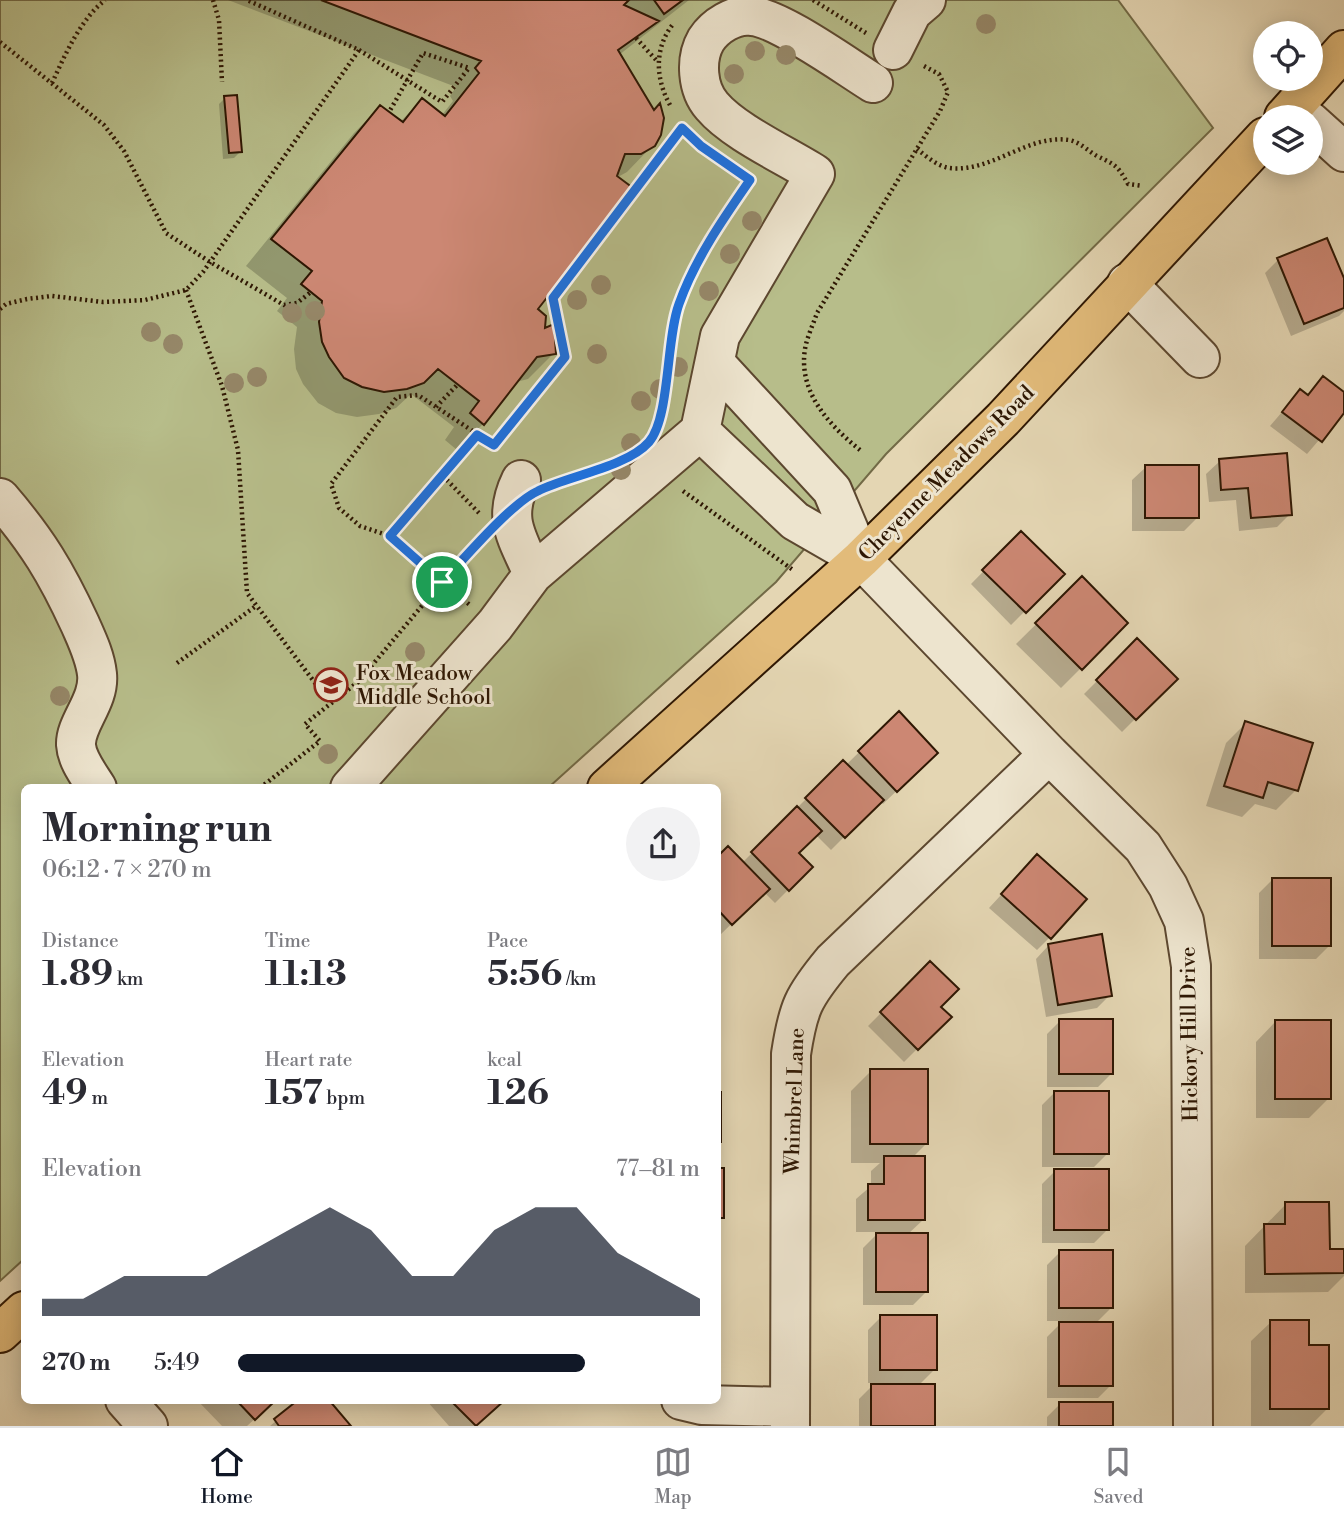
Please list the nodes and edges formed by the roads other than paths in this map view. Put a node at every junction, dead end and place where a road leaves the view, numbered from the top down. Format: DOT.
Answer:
graph roads {
  1 [pos="915,4"];
  2 [pos="893,50"];
  3 [pos="1344,50"];
  4 [pos="873,83"];
  5 [pos="1306,105"];
  6 [pos="1323,136"];
  7 [pos="1253,150"];
  8 [pos="1344,152"];
  9 [pos="1127,284"];
  10 [pos="1200,358"];
  11 [pos="715,363"];
  12 [pos="700,431"];
  13 [pos="0,498"];
  14 [pos="508,507"];
  15 [pos="861,559"];
  16 [pos="533,574"];
  17 [pos="1049,754"];
  18 [pos="94,784"];
  19 [pos="354,784"];
  20 [pos="611,784"];
  21 [pos="21,1314"];
  22 [pos="0,1333"];
  23 [pos="129,1404"];
  24 [pos="698,1404"];
  25 [pos="790,1416"];
  26 [pos="148,1426"];
  27 [pos="1193,1426"];
  1 -- 2 [label="street"];
  3 -- 5 [label="main road"];
  4 -- 11 [label="street"];
  6 -- 8 [label="street"];
  7 -- 9 [label="main road, Cheyenne Meadows Road"];
  9 -- 10 [label="street"];
  9 -- 15 [label="main road, Cheyenne Meadows Road"];
  11 -- 12 [label="street"];
  11 -- 15 [label="street"];
  12 -- 15 [label="street"];
  12 -- 16 [label="street"];
  13 -- 18 [label="street"];
  14 -- 16 [label="street"];
  15 -- 17 [label="street, Hickory Hill Drive"];
  15 -- 20 [label="main road, Cheyenne Meadows Road"];
  16 -- 19 [label="street"];
  17 -- 25 [label="street, Whimbrel Lane"];
  17 -- 27 [label="street, Hickory Hill Drive"];
  21 -- 22 [label="main road"];
  23 -- 26 [label="street"];
  24 -- 25 [label="street"];
}
